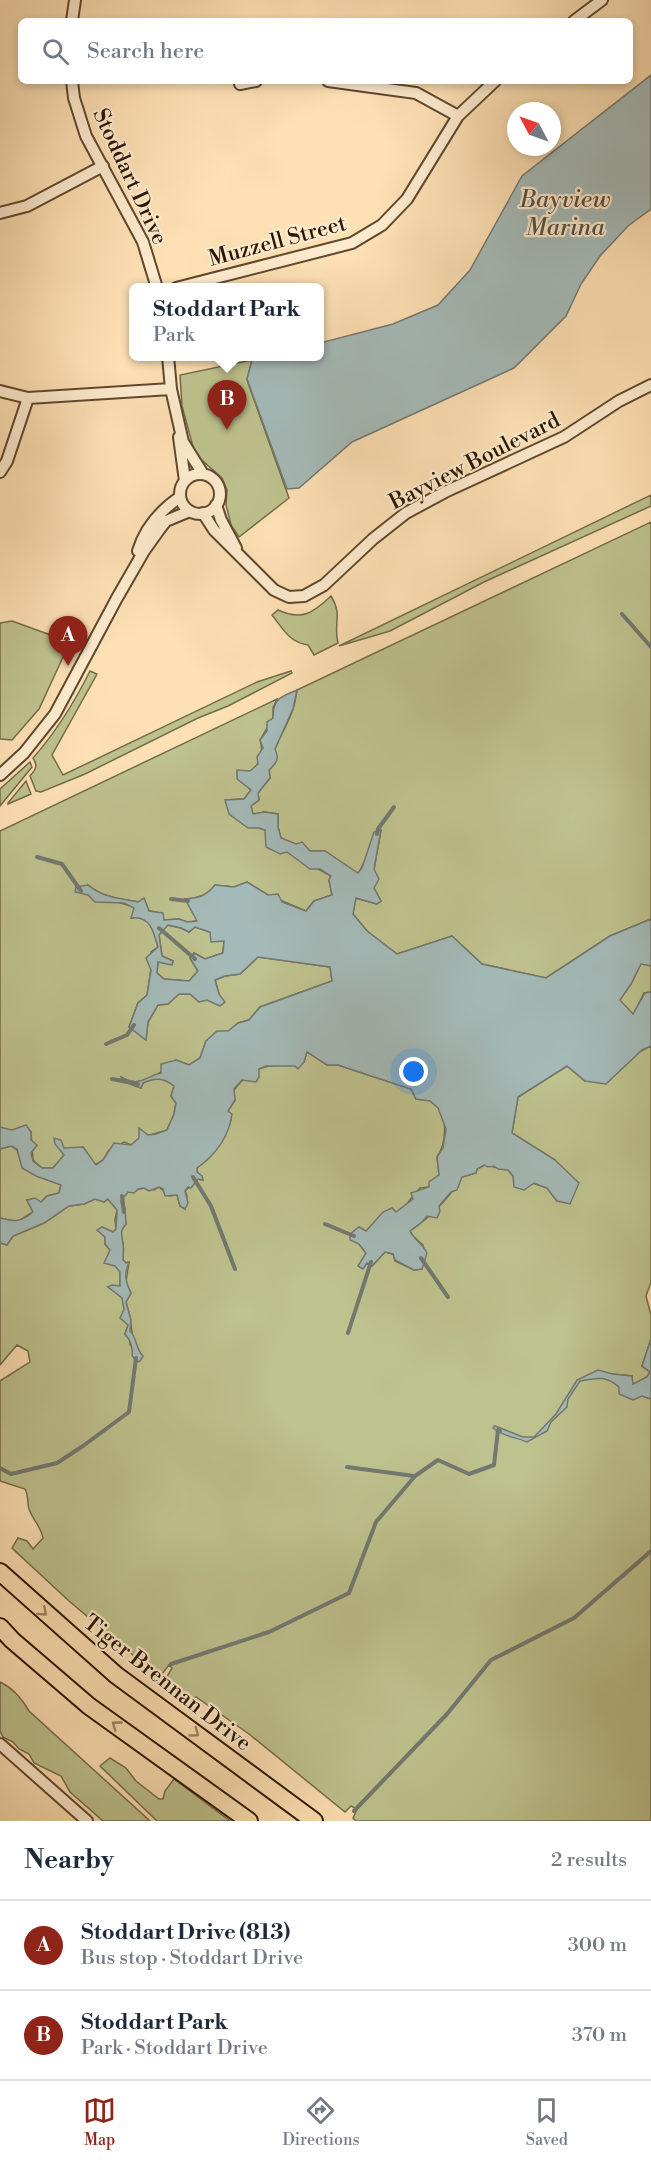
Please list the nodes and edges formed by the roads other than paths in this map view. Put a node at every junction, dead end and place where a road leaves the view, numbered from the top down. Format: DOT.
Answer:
graph roads {
  1 [pos="75,0"];
  2 [pos="602,0"];
  3 [pos="72,18"];
  4 [pos="578,18"];
  5 [pos="72,84"];
  6 [pos="350,84"];
  7 [pos="492,84"];
  8 [pos="458,116"];
  9 [pos="103,166"];
  10 [pos="0,213"];
  11 [pos="155,283"];
  12 [pos="186,283"];
  13 [pos="168,361"];
  14 [pos="651,385"];
  15 [pos="171,389"];
  16 [pos="0,390"];
  17 [pos="28,398"];
  18 [pos="179,422"];
  19 [pos="0,472"];
  20 [pos="203,474"];
  21 [pos="185,481"];
  22 [pos="180,497"];
  23 [pos="216,505"];
  24 [pos="190,511"];
  25 [pos="203,513"];
  26 [pos="239,554"];
  27 [pos="136,566"];
  28 [pos="0,775"];
  29 [pos="0,1572"];
  30 [pos="0,1627"];
  31 [pos="0,1744"];
  32 [pos="87,1821"];
  33 [pos="249,1821"];
  34 [pos="314,1821"];
  1 -- 3 [label="street"];
  2 -- 4 [label="street"];
  5 -- 9 [label="street, Stoddart Drive"];
  6 -- 8 [label="street"];
  7 -- 8 [label="street, Muzzell Street"];
  8 -- 12 [label="street, Muzzell Street"];
  9 -- 10 [label="street"];
  9 -- 11 [label="street, Stoddart Drive"];
  13 -- 15 [label="street"];
  14 -- 26 [label="street, Bayview Boulevard"];
  15 -- 17 [label="street"];
  15 -- 18 [label="street"];
  16 -- 17 [label="street"];
  17 -- 19 [label="street"];
  18 -- 20 [label="street"];
  18 -- 21 [label="street"];
  20 -- 21 [label="street"];
  20 -- 23 [label="street"];
  21 -- 22 [label="street"];
  22 -- 24 [label="street"];
  22 -- 27 [label="street"];
  23 -- 25 [label="street"];
  23 -- 26 [label="street, Bayview Boulevard"];
  24 -- 25 [label="street"];
  24 -- 27 [label="street"];
  25 -- 26 [label="street, Bayview Boulevard"];
  27 -- 28 [label="street"];
  29 -- 34 [label="main road, Tiger Brennan Drive, one-way"];
  33 -- 30 [label="main road, one-way"];
  31 -- 32 [label="street"];
}
